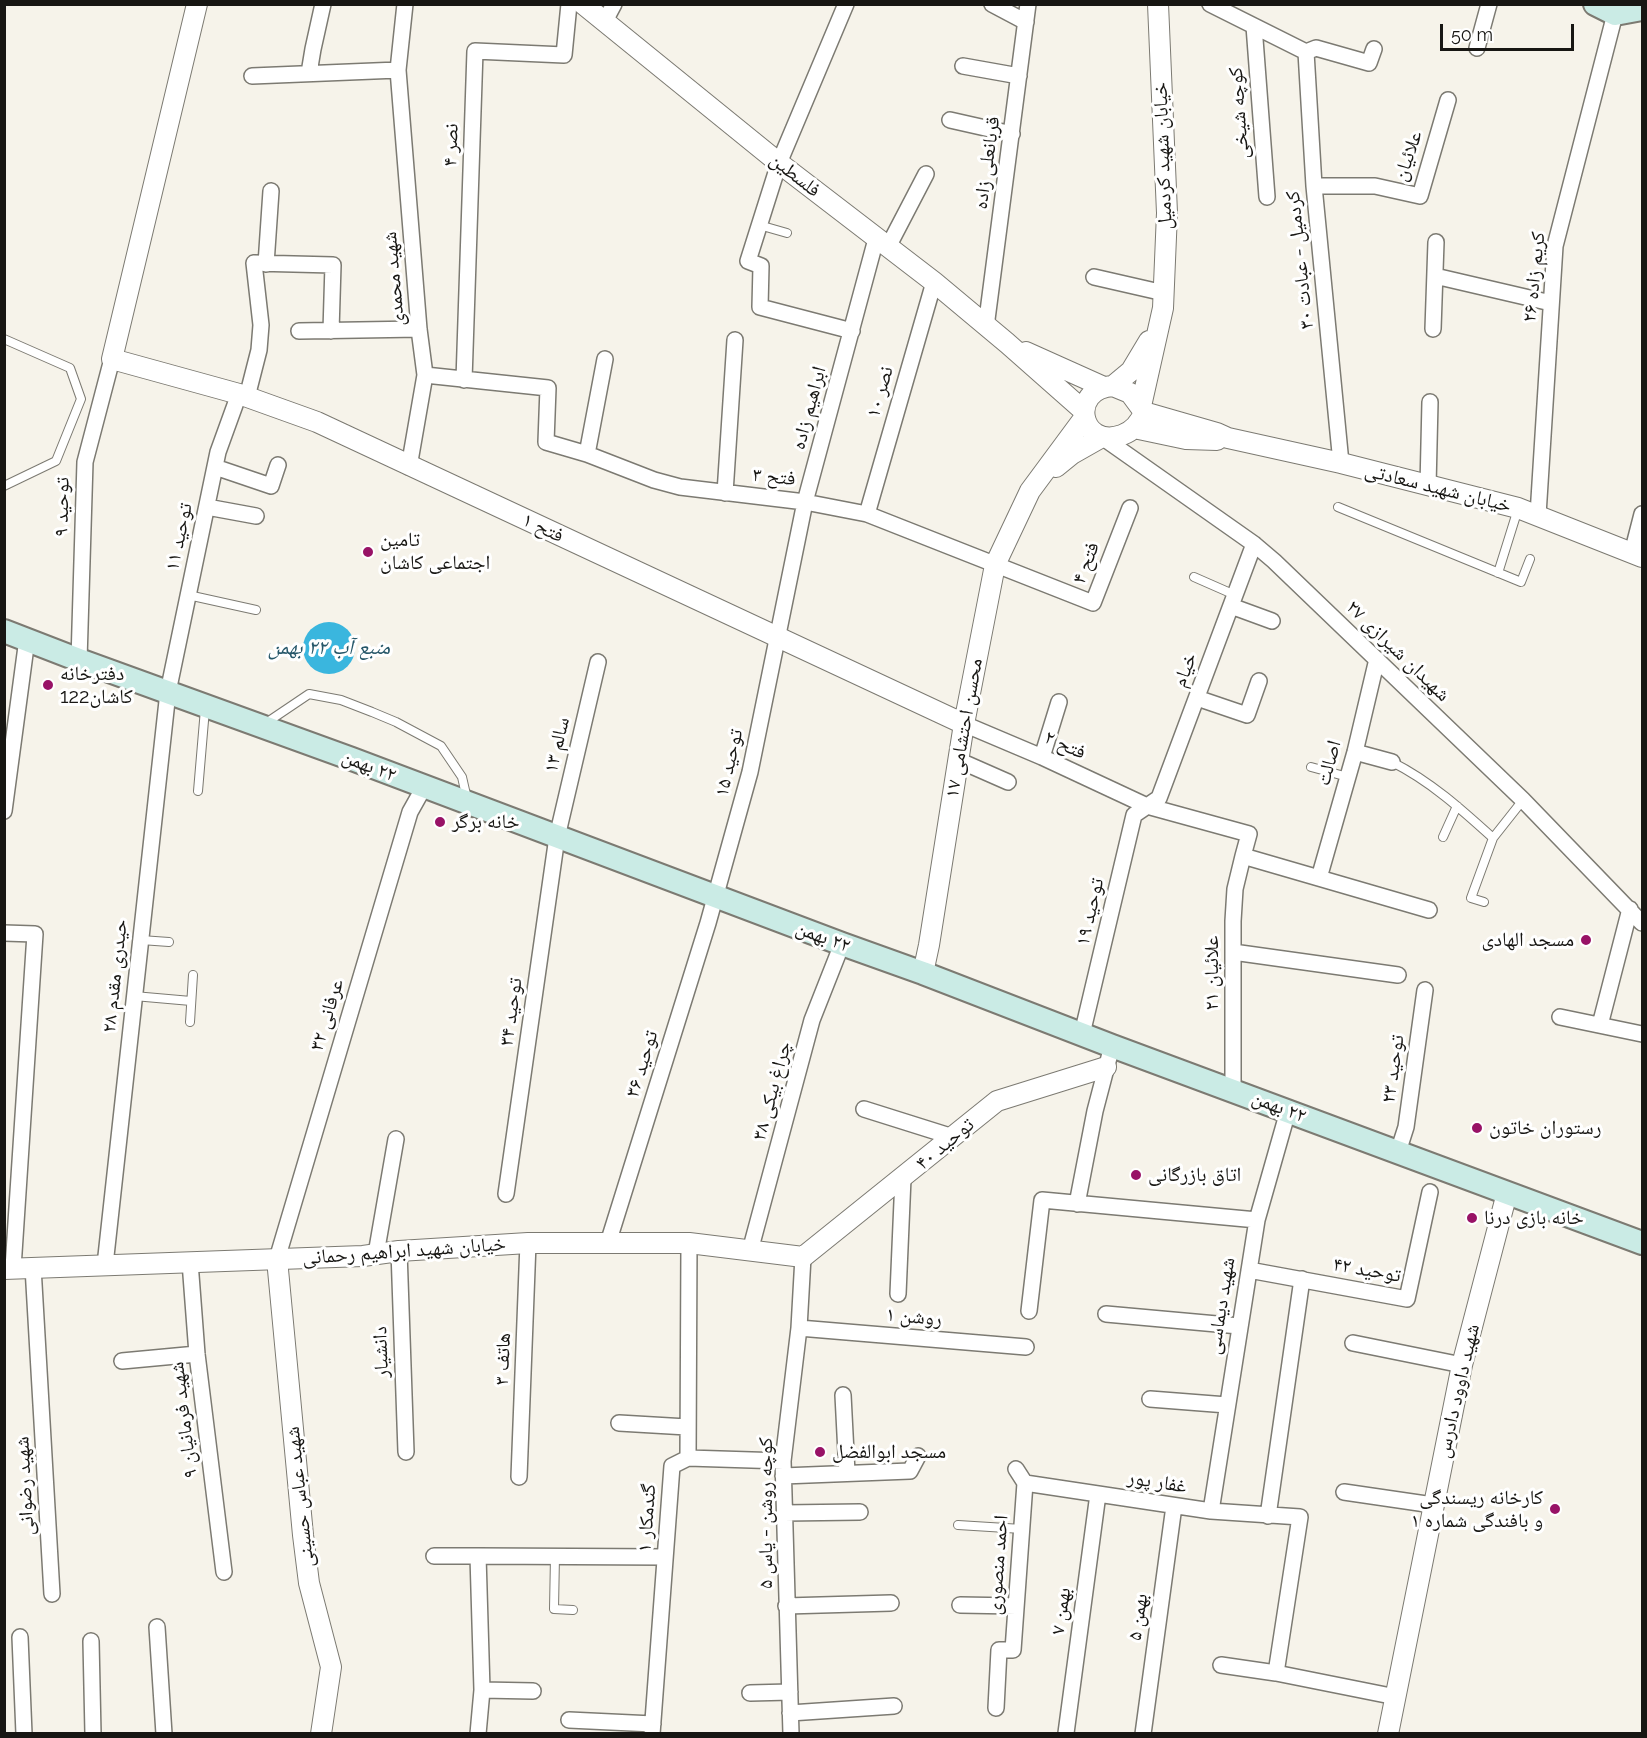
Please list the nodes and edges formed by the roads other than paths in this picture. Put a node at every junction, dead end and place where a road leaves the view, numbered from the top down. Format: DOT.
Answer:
graph roads {
  1 [pos="197,4"];
  2 [pos="324,4"];
  3 [pos="405,4"];
  4 [pos="569,4"];
  5 [pos="583,4"];
  6 [pos="846,4"];
  7 [pos="992,4"];
  8 [pos="1028,4"];
  9 [pos="1158,4"];
  10 [pos="1210,4"];
  11 [pos="1489,4"];
  12 [pos="1595,4"];
  13 [pos="1615,9"];
  14 [pos="1642,9"];
  15 [pos="610,13"];
  16 [pos="1026,22"];
  17 [pos="1254,26"];
  18 [pos="1477,48"];
  19 [pos="1306,52"];
  20 [pos="1371,56"];
  21 [pos="963,66"];
  22 [pos="398,70"];
  23 [pos="309,74"];
  24 [pos="252,76"];
  25 [pos="1019,76"];
  26 [pos="1448,100"];
  27 [pos="950,120"];
  28 [pos="1012,134"];
  29 [pos="779,162"];
  30 [pos="926,174"];
  31 [pos="1314,186"];
  32 [pos="271,191"];
  33 [pos="1267,197"];
  34 [pos="759,225"];
  35 [pos="787,233"];
  36 [pos="1436,242"];
  37 [pos="882,243"];
  38 [pos="266,264"];
  39 [pos="1435,276"];
  40 [pos="1094,277"];
  41 [pos="934,282"];
  42 [pos="1164,300"];
  43 [pos="1551,303"];
  44 [pos="986,327"];
  45 [pos="419,329"];
  46 [pos="1433,329"];
  47 [pos="299,331"];
  48 [pos="331,331"];
  49 [pos="852,331"];
  50 [pos="4,339"];
  51 [pos="735,340"];
  52 [pos="1007,344"];
  53 [pos="112,359"];
  54 [pos="605,359"];
  55 [pos="425,375"];
  56 [pos="464,380"];
  57 [pos="1109,387"];
  58 [pos="243,395"];
  59 [pos="1430,402"];
  60 [pos="1084,415"];
  61 [pos="1140,415"];
  62 [pos="1102,437"];
  63 [pos="587,454"];
  64 [pos="1341,463"];
  65 [pos="278,465"];
  66 [pos="215,466"];
  67 [pos="409,466"];
  68 [pos="4,486"];
  69 [pos="1428,486"];
  70 [pos="1030,491"];
  71 [pos="725,492"];
  72 [pos="805,502"];
  73 [pos="207,507"];
  74 [pos="1338,507"];
  75 [pos="1130,508"];
  76 [pos="1518,508"];
  77 [pos="867,514"];
  78 [pos="1642,514"];
  79 [pos="1538,515"];
  80 [pos="256,516"];
  81 [pos="1254,543"];
  82 [pos="1637,555"];
  83 [pos="1530,559"];
  84 [pos="995,565"];
  85 [pos="1498,573"];
  86 [pos="1194,577"];
  87 [pos="189,595"];
  88 [pos="1233,601"];
  89 [pos="256,610"];
  90 [pos="1272,621"];
  91 [pos="4,631"];
  92 [pos="777,637"];
  93 [pos="27,639"];
  94 [pos="1377,659"];
  95 [pos="79,660"];
  96 [pos="598,662"];
  97 [pos="1259,681"];
  98 [pos="168,692"];
  99 [pos="1197,698"];
  100 [pos="1059,702"];
  101 [pos="206,705"];
  102 [pos="964,724"];
  103 [pos="261,726"];
  104 [pos="1355,752"];
  105 [pos="1042,758"];
  106 [pos="958,760"];
  107 [pos="1392,762"];
  108 [pos="1311,767"];
  109 [pos="1348,777"];
  110 [pos="1008,782"];
  111 [pos="424,788"];
  112 [pos="198,791"];
  113 [pos="1523,800"];
  114 [pos="468,803"];
  115 [pos="1147,806"];
  116 [pos="1457,806"];
  117 [pos="4,811"];
  118 [pos="557,837"];
  119 [pos="1443,837"];
  120 [pos="1493,838"];
  121 [pos="1243,856"];
  122 [pos="1319,878"];
  123 [pos="716,897"];
  124 [pos="1484,902"];
  125 [pos="1429,910"];
  126 [pos="1638,913"];
  127 [pos="4,933"];
  128 [pos="141,940"];
  129 [pos="169,942"];
  130 [pos="842,944"];
  131 [pos="1233,952"];
  132 [pos="923,973"];
  133 [pos="193,975"];
  134 [pos="1398,975"];
  135 [pos="1425,990"];
  136 [pos="134,996"];
  137 [pos="191,1001"];
  138 [pos="1560,1017"];
  139 [pos="190,1022"];
  140 [pos="1600,1025"];
  141 [pos="1082,1034"];
  142 [pos="1642,1034"];
  143 [pos="1109,1056"];
  144 [pos="1233,1090"];
  145 [pos="864,1109"];
  146 [pos="1288,1111"];
  147 [pos="953,1137"];
  148 [pos="396,1139"];
  149 [pos="1398,1152"];
  150 [pos="903,1178"];
  151 [pos="1430,1192"];
  152 [pos="1507,1193"];
  153 [pos="506,1194"];
  154 [pos="1077,1204"];
  155 [pos="1257,1220"];
  156 [pos="528,1243"];
  157 [pos="608,1243"];
  158 [pos="689,1243"];
  159 [pos="1642,1243"];
  160 [pos="399,1251"];
  161 [pos="750,1251"];
  162 [pos="376,1254"];
  163 [pos="803,1257"];
  164 [pos="278,1259"];
  165 [pos="190,1262"];
  166 [pos="105,1265"];
  167 [pos="33,1267"];
  168 [pos="9,1269"];
  169 [pos="1249,1269"];
  170 [pos="1302,1279"];
  171 [pos="898,1294"];
  172 [pos="1029,1311"];
  173 [pos="1106,1314"];
  174 [pos="1239,1326"];
  175 [pos="799,1328"];
  176 [pos="1353,1343"];
  177 [pos="1026,1347"];
  178 [pos="197,1354"];
  179 [pos="122,1361"];
  180 [pos="1462,1365"];
  181 [pos="843,1395"];
  182 [pos="1150,1399"];
  183 [pos="1227,1405"];
  184 [pos="619,1423"];
  185 [pos="687,1427"];
  186 [pos="406,1452"];
  187 [pos="918,1456"];
  188 [pos="688,1458"];
  189 [pos="783,1469"];
  190 [pos="1016,1469"];
  191 [pos="847,1473"];
  192 [pos="519,1477"];
  193 [pos="1025,1483"];
  194 [pos="1344,1492"];
  195 [pos="1098,1494"];
  196 [pos="1433,1505"];
  197 [pos="1174,1506"];
  198 [pos="860,1512"];
  199 [pos="1211,1512"];
  200 [pos="784,1513"];
  201 [pos="1268,1516"];
  202 [pos="957,1525"];
  203 [pos="1022,1529"];
  204 [pos="434,1556"];
  205 [pos="478,1556"];
  206 [pos="555,1556"];
  207 [pos="665,1557"];
  208 [pos="224,1572"];
  209 [pos="52,1594"];
  210 [pos="891,1603"];
  211 [pos="960,1605"];
  212 [pos="786,1606"];
  213 [pos="1016,1606"];
  214 [pos="573,1610"];
  215 [pos="157,1627"];
  216 [pos="20,1637"];
  217 [pos="90,1641"];
  218 [pos="1221,1665"];
  219 [pos="1276,1673"];
  220 [pos="482,1690"];
  221 [pos="533,1691"];
  222 [pos="790,1692"];
  223 [pos="750,1693"];
  224 [pos="1396,1696"];
  225 [pos="894,1706"];
  226 [pos="996,1708"];
  227 [pos="790,1713"];
  228 [pos="569,1720"];
  229 [pos="652,1729"];
  230 [pos="1066,1733"];
  231 [pos="24,1734"];
  232 [pos="93,1734"];
  233 [pos="164,1734"];
  234 [pos="321,1734"];
  235 [pos="478,1734"];
  236 [pos="791,1734"];
  237 [pos="1143,1734"];
  238 [pos="1388,1734"];
  1 -- 53 [label="street"];
  2 -- 23 [label="street"];
  3 -- 22 [label="street, شهید محمدی"];
  4 -- 56 [label="street, نصر ۴"];
  5 -- 15 [label="street, فلسطین"];
  6 -- 29 [label="street"];
  7 -- 16 [label="street"];
  8 -- 16 [label="street, قربانعلی زاده"];
  9 -- 42 [label="street, خیابان شهید کردمیل"];
  10 -- 17 [label="street"];
  11 -- 18 [label="street"];
  12 -- 13 [label="main road"];
  13 -- 14 [label="main road"];
  13 -- 43 [label="street, کریم زاده ۲۶"];
  15 -- 29 [label="street, فلسطین"];
  16 -- 25 [label="street, قربانعلی زاده"];
  17 -- 19 [label="street"];
  17 -- 33 [label="street, کوچه شیخی"];
  19 -- 20 [label="street"];
  19 -- 31 [label="street, کردمیل - عبادت ۳۰"];
  21 -- 25 [label="street"];
  22 -- 23 [label="street"];
  22 -- 45 [label="street, شهید محمدی"];
  23 -- 24 [label="street"];
  25 -- 28 [label="street, قربانعلی زاده"];
  26 -- 31 [label="street, علائیان"];
  27 -- 28 [label="street"];
  28 -- 44 [label="street, قربانعلی زاده"];
  29 -- 34 [label="street"];
  29 -- 37 [label="street, فلسطین"];
  30 -- 37 [label="street, ابراهیم زاده"];
  31 -- 64 [label="street, کردمیل - عبادت ۳۰"];
  32 -- 38 [label="street"];
  34 -- 35 [label="lane"];
  34 -- 49 [label="street"];
  36 -- 39 [label="street"];
  37 -- 41 [label="street, فلسطین"];
  37 -- 49 [label="street, ابراهیم زاده"];
  38 -- 48 [label="street"];
  38 -- 58 [label="street, توحید ۱۱"];
  39 -- 43 [label="street"];
  39 -- 46 [label="street"];
  40 -- 42 [label="street"];
  41 -- 44 [label="street, فلسطین"];
  41 -- 77 [label="street, نصر ۱۰"];
  42 -- 57 [label="street"];
  42 -- 61 [label="street"];
  43 -- 79 [label="street, کریم زاده ۲۶"];
  44 -- 52 [label="street, فلسطین"];
  45 -- 48 [label="street"];
  45 -- 55 [label="street, شهید محمدی"];
  47 -- 48 [label="street"];
  49 -- 72 [label="street, ابراهیم زاده"];
  50 -- 68 [label="lane"];
  51 -- 71 [label="street"];
  52 -- 57 [label="street"];
  52 -- 60 [label="street"];
  53 -- 58 [label="street, فتح ۱"];
  53 -- 95 [label="street, توحید ۹"];
  54 -- 63 [label="street"];
  55 -- 56 [label="street"];
  55 -- 67 [label="street, شهید محمدی"];
  56 -- 63 [label="street, فتح ۳"];
  57 -- 60 [label="street"];
  57 -- 61 [label="street"];
  58 -- 66 [label="street, توحید ۱۱"];
  58 -- 67 [label="street, فتح ۱"];
  59 -- 69 [label="street"];
  60 -- 62 [label="street"];
  60 -- 70 [label="street, محسن احتشامی ۱۷"];
  61 -- 62 [label="street"];
  61 -- 64 [label="street, خیابان شهید سعادتی"];
  62 -- 70 [label="street, محسن احتشامی ۱۷"];
  62 -- 81 [label="street, شهیدان شیرازی ۲۷"];
  63 -- 71 [label="street, فتح ۳"];
  64 -- 69 [label="street, خیابان شهید سعادتی"];
  65 -- 66 [label="street"];
  66 -- 73 [label="street, توحید ۱۱"];
  67 -- 92 [label="street, فتح ۱"];
  69 -- 76 [label="street, خیابان شهید سعادتی"];
  70 -- 84 [label="street, محسن احتشامی ۱۷"];
  71 -- 72 [label="street, فتح ۳"];
  72 -- 77 [label="street, فتح ۳"];
  72 -- 92 [label="street, ابراهیم زاده"];
  73 -- 80 [label="street"];
  73 -- 87 [label="street, توحید ۱۱"];
  74 -- 85 [label="lane"];
  75 -- 84 [label="street, فتح ۴"];
  76 -- 79 [label="street, خیابان شهید سعادتی"];
  76 -- 85 [label="lane"];
  77 -- 84 [label="street, فتح ۳"];
  78 -- 82 [label="street"];
  79 -- 82 [label="street, خیابان شهید سعادتی"];
  81 -- 88 [label="street, خیام"];
  81 -- 94 [label="street, شهیدان شیرازی ۲۷"];
  83 -- 85 [label="lane"];
  84 -- 102 [label="street, محسن احتشامی ۱۷"];
  86 -- 88 [label="lane"];
  87 -- 89 [label="lane"];
  87 -- 98 [label="street, توحید ۱۱"];
  88 -- 90 [label="street"];
  88 -- 99 [label="street, خیام"];
  91 -- 93 [label="main road, ٢٢ بهمن"];
  92 -- 102 [label="street, فتح ۱"];
  92 -- 123 [label="street, توحید ۱۵"];
  93 -- 95 [label="main road, ٢٢ بهمن"];
  93 -- 117 [label="street"];
  94 -- 104 [label="street, اصالت"];
  94 -- 113 [label="street, شهیدان شیرازی ۲۷"];
  95 -- 98 [label="main road, ٢٢ بهمن"];
  96 -- 118 [label="street, سالم ۱۳"];
  97 -- 99 [label="street"];
  98 -- 101 [label="main road, ٢٢ بهمن"];
  98 -- 128 [label="street, حیدری مقدم ۲۸"];
  99 -- 115 [label="street, خیام"];
  100 -- 105 [label="street"];
  101 -- 103 [label="main road, ٢٢ بهمن"];
  101 -- 112 [label="lane"];
  102 -- 105 [label="street, فتح ۲"];
  102 -- 106 [label="street, محسن احتشامی ۱۷"];
  103 -- 111 [label="main road, ٢٢ بهمن"];
  103 -- 114 [label="lane"];
  104 -- 107 [label="street"];
  104 -- 109 [label="street, اصالت"];
  105 -- 115 [label="street, فتح ۲"];
  106 -- 110 [label="street"];
  106 -- 132 [label="street, محسن احتشامی ۱۷"];
  107 -- 116 [label="lane"];
  108 -- 109 [label="lane"];
  109 -- 122 [label="street, اصالت"];
  111 -- 114 [label="main road, ٢٢ بهمن"];
  111 -- 164 [label="street, عرفانی ۳۲"];
  113 -- 120 [label="lane"];
  113 -- 126 [label="street, شهیدان شیرازی ۲۷"];
  114 -- 118 [label="main road, ٢٢ بهمن"];
  115 -- 121 [label="street, فتح ۲"];
  115 -- 141 [label="street, توحید ۱۹"];
  116 -- 119 [label="lane"];
  116 -- 120 [label="lane"];
  118 -- 123 [label="main road, ٢٢ بهمن"];
  118 -- 153 [label="street, توحید ۳۴"];
  120 -- 124 [label="lane"];
  121 -- 122 [label="street"];
  121 -- 131 [label="street, علائیان ۲۱"];
  122 -- 125 [label="street"];
  123 -- 130 [label="main road, ٢٢ بهمن"];
  123 -- 157 [label="street, توحید ۳۶"];
  126 -- 140 [label="street"];
  127 -- 168 [label="street"];
  128 -- 129 [label="lane"];
  128 -- 136 [label="street, حیدری مقدم ۲۸"];
  130 -- 132 [label="main road, ٢٢ بهمن"];
  130 -- 161 [label="street, چراغ بیکی ۳۸"];
  131 -- 134 [label="street"];
  131 -- 144 [label="street, علائیان ۲۱"];
  132 -- 141 [label="main road, ٢٢ بهمن"];
  133 -- 137 [label="lane"];
  135 -- 149 [label="street, توحید ۲۳"];
  136 -- 137 [label="lane"];
  136 -- 166 [label="street, حیدری مقدم ۲۸"];
  137 -- 139 [label="lane"];
  138 -- 140 [label="street"];
  140 -- 142 [label="street"];
  141 -- 143 [label="main road, ٢٢ بهمن"];
  143 -- 144 [label="main road, ٢٢ بهمن"];
  143 -- 147 [label="street, توحید ۴۰"];
  143 -- 154 [label="street"];
  144 -- 146 [label="main road, ٢٢ بهمن"];
  145 -- 147 [label="street"];
  146 -- 149 [label="main road, ٢٢ بهمن"];
  146 -- 155 [label="street, شهید دیماسی"];
  147 -- 150 [label="street, توحید ۴۰"];
  148 -- 162 [label="street"];
  149 -- 152 [label="main road, ٢٢ بهمن"];
  150 -- 163 [label="street, توحید ۴۰"];
  150 -- 171 [label="street"];
  151 -- 170 [label="street, توحید ۴۲"];
  152 -- 159 [label="main road, ٢٢ بهمن"];
  152 -- 180 [label="street, شهید داوود دادرس"];
  154 -- 155 [label="street"];
  154 -- 172 [label="street"];
  155 -- 169 [label="street, شهید دیماسی"];
  156 -- 157 [label="street, خیابان شهید ابراهیم رحمانی"];
  156 -- 160 [label="street, خیابان شهید ابراهیم رحمانی"];
  156 -- 192 [label="street, هاتف ۳"];
  157 -- 158 [label="street, خیابان شهید ابراهیم رحمانی"];
  158 -- 161 [label="street, خیابان شهید ابراهیم رحمانی"];
  158 -- 185 [label="street"];
  160 -- 162 [label="street, خیابان شهید ابراهیم رحمانی"];
  160 -- 186 [label="street, دانشیار"];
  161 -- 163 [label="street, خیابان شهید ابراهیم رحمانی"];
  162 -- 164 [label="street, خیابان شهید ابراهیم رحمانی"];
  163 -- 175 [label="street, کوچه روشن - یاس ۵"];
  164 -- 165 [label="street, خیابان شهید ابراهیم رحمانی"];
  164 -- 234 [label="street, شهید عباس حسینی"];
  165 -- 166 [label="street, خیابان شهید ابراهیم رحمانی"];
  165 -- 178 [label="street, شهید فرمانیان ۹"];
  166 -- 167 [label="street, خیابان شهید ابراهیم رحمانی"];
  167 -- 168 [label="street, خیابان شهید ابراهیم رحمانی"];
  167 -- 209 [label="street, شهید رضوانی"];
  169 -- 170 [label="street, توحید ۴۲"];
  169 -- 174 [label="street, شهید دیماسی"];
  170 -- 201 [label="street"];
  173 -- 174 [label="street"];
  174 -- 183 [label="street, شهید دیماسی"];
  175 -- 177 [label="street, روشن ۱"];
  175 -- 189 [label="street, کوچه روشن - یاس ۵"];
  176 -- 180 [label="street"];
  178 -- 179 [label="street"];
  178 -- 208 [label="street, شهید فرمانیان ۹"];
  180 -- 196 [label="street, شهید داوود دادرس"];
  181 -- 191 [label="street"];
  182 -- 183 [label="street"];
  183 -- 199 [label="street, شهید دیماسی"];
  184 -- 185 [label="street"];
  185 -- 188 [label="street"];
  187 -- 191 [label="street"];
  188 -- 189 [label="street"];
  188 -- 207 [label="street, گندمکار ۱"];
  189 -- 191 [label="street"];
  189 -- 200 [label="street, کوچه روشن - یاس ۵"];
  190 -- 193 [label="street"];
  193 -- 195 [label="street, غفار پور"];
  193 -- 203 [label="street, احمد منصوری"];
  194 -- 196 [label="street"];
  195 -- 197 [label="street, غفار پور"];
  195 -- 230 [label="street, بهمن ۷"];
  196 -- 224 [label="street, شهید داوود دادرس"];
  197 -- 199 [label="street, غفار پور"];
  197 -- 237 [label="street, بهمن ۵"];
  198 -- 200 [label="street"];
  199 -- 201 [label="street, غفار پور"];
  200 -- 212 [label="street, کوچه روشن - یاس ۵"];
  201 -- 219 [label="street, غفار پور"];
  202 -- 203 [label="lane"];
  203 -- 213 [label="street, احمد منصوری"];
  204 -- 205 [label="street"];
  205 -- 206 [label="street"];
  205 -- 220 [label="street"];
  206 -- 207 [label="street"];
  206 -- 214 [label="lane"];
  207 -- 229 [label="street, گندمکار ۱"];
  210 -- 212 [label="street"];
  211 -- 213 [label="street"];
  212 -- 222 [label="street, کوچه روشن - یاس ۵"];
  213 -- 226 [label="street, احمد منصوری"];
  215 -- 233 [label="street"];
  216 -- 231 [label="street"];
  217 -- 232 [label="street"];
  218 -- 219 [label="street"];
  219 -- 224 [label="street"];
  220 -- 221 [label="street"];
  220 -- 235 [label="street"];
  222 -- 223 [label="street"];
  222 -- 227 [label="street, کوچه روشن - یاس ۵"];
  224 -- 238 [label="street, شهید داوود دادرس"];
  225 -- 227 [label="street"];
  227 -- 236 [label="street, کوچه روشن - یاس ۵"];
  228 -- 229 [label="street"];
}
